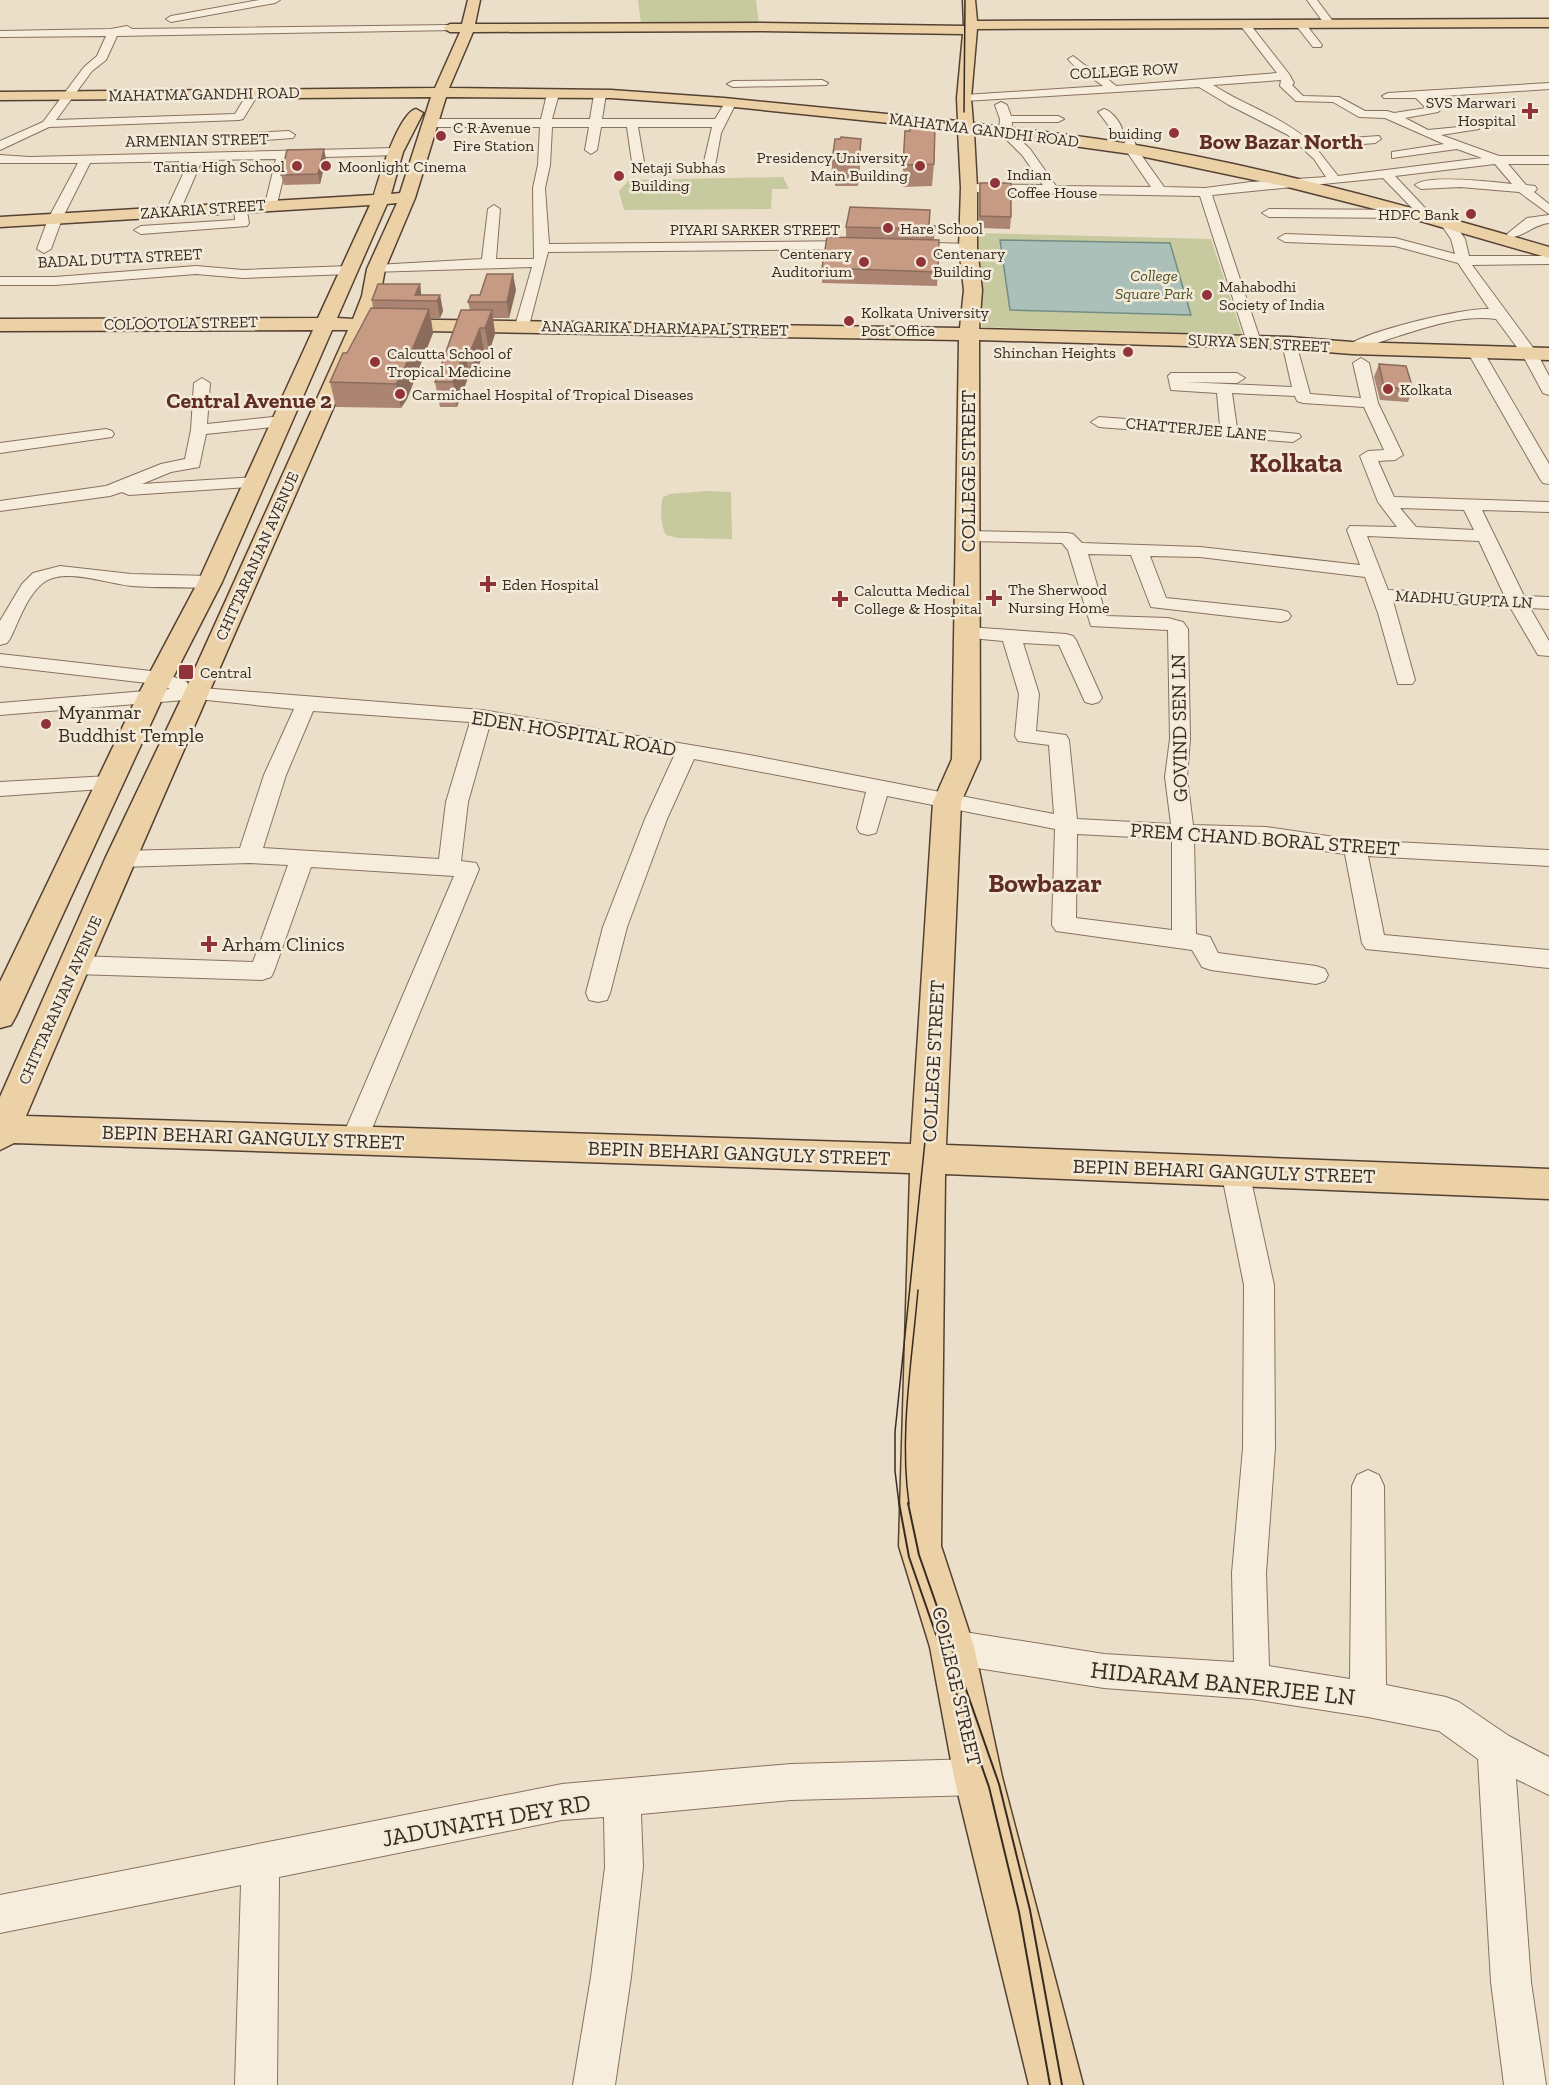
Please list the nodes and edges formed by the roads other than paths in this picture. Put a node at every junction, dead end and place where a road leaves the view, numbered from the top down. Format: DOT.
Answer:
graph roads {
  1 [pos="275,0"];
  2 [pos="474,0"];
  3 [pos="969,0"];
  4 [pos="1312,0"];
  5 [pos="1520,8"];
  6 [pos="452,23"];
  7 [pos="1549,23"];
  8 [pos="1300,24"];
  9 [pos="1330,24"];
  10 [pos="1532,24"];
  11 [pos="1245,25"];
  12 [pos="468,28"];
  13 [pos="968,28"];
  14 [pos="113,32"];
  15 [pos="0,34"];
  16 [pos="1545,39"];
  17 [pos="1317,45"];
  18 [pos="1073,59"];
  19 [pos="1285,76"];
  20 [pos="822,83"];
  21 [pos="1201,83"];
  22 [pos="733,84"];
  23 [pos="1549,86"];
  24 [pos="433,89"];
  25 [pos="1113,89"];
  26 [pos="253,93"];
  27 [pos="1418,93"];
  28 [pos="553,94"];
  29 [pos="600,94"];
  30 [pos="0,96"];
  31 [pos="998,96"];
  32 [pos="66,97"];
  33 [pos="964,98"];
  34 [pos="730,103"];
  35 [pos="1104,112"];
  36 [pos="1411,115"];
  37 [pos="1392,117"];
  38 [pos="1058,118"];
  39 [pos="546,122"];
  40 [pos="429,123"];
  41 [pos="594,123"];
  42 [pos="632,123"];
  43 [pos="717,123"];
  44 [pos="47,124"];
  45 [pos="965,125"];
  46 [pos="1006,126"];
  47 [pos="1475,127"];
  48 [pos="1118,130"];
  49 [pos="1311,130"];
  50 [pos="1292,132"];
  51 [pos="1427,134"];
  52 [pos="289,135"];
  53 [pos="249,137"];
  54 [pos="1375,139"];
  55 [pos="1308,145"];
  56 [pos="1510,145"];
  57 [pos="0,146"];
  58 [pos="1130,146"];
  59 [pos="1459,146"];
  60 [pos="591,150"];
  61 [pos="395,152"];
  62 [pos="1361,153"];
  63 [pos="283,155"];
  64 [pos="1396,155"];
  65 [pos="197,157"];
  66 [pos="1319,157"];
  67 [pos="0,159"];
  68 [pos="86,159"];
  69 [pos="1498,160"];
  70 [pos="638,162"];
  71 [pos="1542,164"];
  72 [pos="709,166"];
  73 [pos="1385,173"];
  74 [pos="1327,181"];
  75 [pos="1289,182"];
  76 [pos="1396,187"];
  77 [pos="969,188"];
  78 [pos="1052,189"];
  79 [pos="1523,189"];
  80 [pos="1540,189"];
  81 [pos="1160,191"];
  82 [pos="1206,192"];
  83 [pos="381,198"];
  84 [pos="407,198"];
  85 [pos="271,204"];
  86 [pos="240,206"];
  87 [pos="494,209"];
  88 [pos="1549,210"];
  89 [pos="173,211"];
  90 [pos="1418,212"];
  91 [pos="1269,213"];
  92 [pos="55,219"];
  93 [pos="1549,219"];
  94 [pos="1448,223"];
  95 [pos="1,224"];
  96 [pos="141,229"];
  97 [pos="1514,234"];
  98 [pos="1286,238"];
  99 [pos="1549,243"];
  100 [pos="968,248"];
  101 [pos="44,249"];
  102 [pos="1549,253"];
  103 [pos="541,255"];
  104 [pos="1463,260"];
  105 [pos="1549,260"];
  106 [pos="489,263"];
  107 [pos="376,269"];
  108 [pos="350,270"];
  109 [pos="0,281"];
  110 [pos="1500,315"];
  111 [pos="328,323"];
  112 [pos="361,323"];
  113 [pos="0,325"];
  114 [pos="522,326"];
  115 [pos="969,334"];
  116 [pos="1254,342"];
  117 [pos="1289,343"];
  118 [pos="1475,351"];
  119 [pos="1529,352"];
  120 [pos="1549,354"];
  121 [pos="1357,356"];
  122 [pos="202,384"];
  123 [pos="1549,390"];
  124 [pos="1301,392"];
  125 [pos="1370,402"];
  126 [pos="282,420"];
  127 [pos="1099,422"];
  128 [pos="199,430"];
  129 [pos="1229,431"];
  130 [pos="106,434"];
  131 [pos="1293,437"];
  132 [pos="0,448"];
  133 [pos="1549,479"];
  134 [pos="256,482"];
  135 [pos="110,491"];
  136 [pos="1387,502"];
  137 [pos="1471,505"];
  138 [pos="0,506"];
  139 [pos="1549,507"];
  140 [pos="1412,534"];
  141 [pos="967,536"];
  142 [pos="1485,536"];
  143 [pos="1077,548"];
  144 [pos="1138,549"];
  145 [pos="1372,572"];
  146 [pos="210,582"];
  147 [pos="1380,595"];
  148 [pos="1517,602"];
  149 [pos="1549,603"];
  150 [pos="1281,616"];
  151 [pos="967,633"];
  152 [pos="1011,636"];
  153 [pos="0,639"];
  154 [pos="1545,651"];
  155 [pos="0,660"];
  156 [pos="113,671"];
  157 [pos="1406,680"];
  158 [pos="155,687"];
  159 [pos="197,693"];
  160 [pos="1092,698"];
  161 [pos="95,701"];
  162 [pos="306,704"];
  163 [pos="0,709"];
  164 [pos="482,716"];
  165 [pos="687,751"];
  166 [pos="109,783"];
  167 [pos="878,788"];
  168 [pos="0,789"];
  169 [pos="948,802"];
  170 [pos="1066,824"];
  171 [pos="868,828"];
  172 [pos="1183,830"];
  173 [pos="1355,848"];
  174 [pos="249,855"];
  175 [pos="1549,858"];
  176 [pos="120,859"];
  177 [pos="302,859"];
  178 [pos="449,868"];
  179 [pos="1184,940"];
  180 [pos="1549,959"];
  181 [pos="76,965"];
  182 [pos="1316,975"];
  183 [pos="598,993"];
  184 [pos="0,1016"];
  185 [pos="1,1131"];
  186 [pos="354,1140"];
  187 [pos="928,1159"];
  188 [pos="1235,1171"];
  189 [pos="1549,1184"];
  190 [pos="1368,1486"];
  191 [pos="952,1647"];
  192 [pos="1252,1681"];
  193 [pos="1368,1699"];
  194 [pos="1496,1749"];
  195 [pos="978,1777"];
  196 [pos="1549,1777"];
  197 [pos="622,1798"];
  198 [pos="260,1862"];
  199 [pos="0,1914"];
  200 [pos="256,2085"];
  201 [pos="594,2085"];
  202 [pos="1056,2085"];
  203 [pos="1524,2085"];
  1 -- 14 [label="street"];
  2 -- 12 [label="main road, CHITTARANJAN AVENUE"];
  3 -- 13 [label="main road, COLLEGE STREET"];
  4 -- 9 [label="street"];
  5 -- 10 [label="main road"];
  6 -- 12 [label="main road"];
  6 -- 14 [label="street"];
  6 -- 24 [label="main road"];
  7 -- 10 [label="main road"];
  8 -- 9 [label="main road"];
  8 -- 11 [label="main road"];
  8 -- 17 [label="street"];
  9 -- 10 [label="main road"];
  10 -- 16 [label="main road"];
  11 -- 13 [label="main road"];
  11 -- 19 [label="street"];
  12 -- 13 [label="main road"];
  12 -- 24 [label="main road, CHITTARANJAN AVENUE"];
  13 -- 33 [label="main road, COLLEGE STREET"];
  14 -- 15 [label="street"];
  14 -- 32 [label="street"];
  18 -- 25 [label="street"];
  19 -- 21 [label="street, COLLEGE ROW"];
  19 -- 37 [label="street"];
  20 -- 22 [label="street"];
  21 -- 25 [label="street, COLLEGE ROW"];
  21 -- 50 [label="street"];
  23 -- 27 [label="street"];
  24 -- 26 [label="main road, MAHATMA GANDHI ROAD"];
  24 -- 28 [label="main road, MAHATMA GANDHI ROAD"];
  24 -- 40 [label="main road, CHITTARANJAN AVENUE"];
  24 -- 45 [label="main road, MAHATMA GANDHI ROAD"];
  24 -- 61 [label="main road"];
  25 -- 31 [label="street, COLLEGE ROW"];
  26 -- 32 [label="main road, MAHATMA GANDHI ROAD"];
  26 -- 44 [label="street"];
  27 -- 36 [label="street"];
  27 -- 36 [label="street"];
  28 -- 29 [label="main road, MAHATMA GANDHI ROAD"];
  28 -- 39 [label="street"];
  29 -- 34 [label="main road, MAHATMA GANDHI ROAD"];
  29 -- 41 [label="street"];
  30 -- 32 [label="main road, MAHATMA GANDHI ROAD"];
  31 -- 33 [label="street, COLLEGE ROW"];
  31 -- 46 [label="street"];
  32 -- 44 [label="street"];
  33 -- 45 [label="main road, COLLEGE STREET"];
  34 -- 43 [label="street"];
  34 -- 45 [label="main road, MAHATMA GANDHI ROAD"];
  35 -- 48 [label="street"];
  36 -- 37 [label="street"];
  37 -- 51 [label="street"];
  38 -- 46 [label="street"];
  39 -- 40 [label="street"];
  39 -- 41 [label="street"];
  39 -- 103 [label="street"];
  40 -- 84 [label="main road, CHITTARANJAN AVENUE"];
  41 -- 42 [label="street"];
  41 -- 60 [label="street"];
  42 -- 43 [label="street"];
  42 -- 70 [label="street"];
  43 -- 72 [label="street"];
  44 -- 57 [label="street"];
  45 -- 46 [label="main road, MAHATMA GANDHI ROAD"];
  45 -- 77 [label="main road, COLLEGE STREET"];
  46 -- 58 [label="main road, MAHATMA GANDHI ROAD"];
  46 -- 78 [label="street"];
  47 -- 51 [label="street"];
  49 -- 50 [label="street"];
  50 -- 55 [label="street"];
  51 -- 59 [label="street"];
  52 -- 53 [label="street"];
  54 -- 55 [label="street"];
  55 -- 66 [label="street"];
  56 -- 71 [label="street"];
  58 -- 74 [label="main road, MAHATMA GANDHI ROAD"];
  58 -- 75 [label="main road, MAHATMA GANDHI ROAD"];
  58 -- 81 [label="street"];
  59 -- 64 [label="street"];
  59 -- 69 [label="street"];
  61 -- 63 [label="street, ARMENIAN STREET"];
  61 -- 83 [label="main road"];
  62 -- 66 [label="street"];
  63 -- 65 [label="street, ARMENIAN STREET"];
  63 -- 85 [label="street"];
  65 -- 68 [label="street, ARMENIAN STREET"];
  65 -- 89 [label="street"];
  66 -- 74 [label="street"];
  67 -- 68 [label="street, ARMENIAN STREET"];
  68 -- 92 [label="street"];
  69 -- 71 [label="street"];
  69 -- 73 [label="street"];
  69 -- 79 [label="street"];
  73 -- 74 [label="street"];
  73 -- 76 [label="street"];
  74 -- 75 [label="street"];
  74 -- 90 [label="main road, MAHATMA GANDHI ROAD"];
  75 -- 82 [label="street"];
  75 -- 90 [label="main road, MAHATMA GANDHI ROAD"];
  76 -- 79 [label="street"];
  76 -- 90 [label="street"];
  77 -- 78 [label="street"];
  77 -- 100 [label="main road, COLLEGE STREET"];
  78 -- 81 [label="street"];
  79 -- 80 [label="street"];
  79 -- 88 [label="street"];
  81 -- 82 [label="street"];
  82 -- 116 [label="street"];
  83 -- 84 [label="main road, ZAKARIA STREET"];
  83 -- 85 [label="main road, ZAKARIA STREET"];
  83 -- 108 [label="main road"];
  84 -- 107 [label="main road, CHITTARANJAN AVENUE"];
  85 -- 86 [label="main road, ZAKARIA STREET"];
  86 -- 89 [label="main road, ZAKARIA STREET"];
  86 -- 96 [label="street"];
  87 -- 106 [label="street"];
  89 -- 96 [label="main road, ZAKARIA STREET"];
  90 -- 91 [label="street"];
  90 -- 94 [label="main road, MAHATMA GANDHI ROAD"];
  90 -- 97 [label="main road, MAHATMA GANDHI ROAD"];
  92 -- 95 [label="main road, ZAKARIA STREET"];
  92 -- 96 [label="main road, ZAKARIA STREET"];
  92 -- 101 [label="street"];
  93 -- 97 [label="street"];
  94 -- 102 [label="main road, MAHATMA GANDHI ROAD"];
  94 -- 104 [label="street"];
  97 -- 99 [label="main road, MAHATMA GANDHI ROAD"];
  98 -- 104 [label="street"];
  100 -- 103 [label="street, PIYARI SARKER STREET"];
  100 -- 115 [label="main road, COLLEGE STREET"];
  103 -- 106 [label="street, PIYARI SARKER STREET"];
  103 -- 114 [label="street"];
  104 -- 105 [label="street"];
  104 -- 110 [label="street"];
  106 -- 107 [label="street"];
  107 -- 112 [label="main road, CHITTARANJAN AVENUE"];
  108 -- 109 [label="street, BADAL DUTTA STREET"];
  108 -- 111 [label="main road"];
  110 -- 119 [label="street"];
  110 -- 121 [label="street"];
  111 -- 112 [label="main road, COLOOTOLA STREET"];
  111 -- 113 [label="main road, COLOOTOLA STREET"];
  111 -- 126 [label="main road"];
  112 -- 114 [label="main road, ANAGARIKA DHARMAPAL STREET"];
  112 -- 159 [label="main road, CHITTARANJAN AVENUE"];
  114 -- 115 [label="main road, ANAGARIKA DHARMAPAL STREET"];
  115 -- 116 [label="main road, SURYA SEN STREET"];
  115 -- 141 [label="main road, COLLEGE STREET"];
  116 -- 117 [label="main road, SURYA SEN STREET"];
  117 -- 121 [label="main road, SURYA SEN STREET"];
  117 -- 124 [label="street"];
  118 -- 119 [label="main road, SURYA SEN STREET"];
  118 -- 121 [label="main road, SURYA SEN STREET"];
  118 -- 133 [label="street"];
  119 -- 120 [label="main road, SURYA SEN STREET"];
  119 -- 123 [label="street"];
  121 -- 125 [label="street"];
  122 -- 128 [label="street"];
  124 -- 125 [label="street"];
  124 -- 129 [label="street"];
  125 -- 136 [label="street"];
  126 -- 128 [label="street"];
  126 -- 134 [label="main road"];
  127 -- 129 [label="street, CHATTERJEE LANE"];
  128 -- 135 [label="street"];
  129 -- 131 [label="street, CHATTERJEE LANE"];
  130 -- 132 [label="street"];
  134 -- 135 [label="street"];
  134 -- 146 [label="main road"];
  135 -- 138 [label="street"];
  136 -- 137 [label="street"];
  136 -- 140 [label="street"];
  137 -- 139 [label="street"];
  137 -- 142 [label="street"];
  140 -- 142 [label="street"];
  140 -- 145 [label="street"];
  141 -- 143 [label="street"];
  141 -- 151 [label="main road, COLLEGE STREET"];
  142 -- 148 [label="street"];
  143 -- 144 [label="street"];
  143 -- 172 [label="street, GOVIND SEN LN"];
  144 -- 145 [label="street"];
  144 -- 150 [label="street"];
  145 -- 147 [label="street"];
  146 -- 153 [label="street"];
  146 -- 158 [label="main road"];
  147 -- 148 [label="street, MADHU GUPTA LN"];
  147 -- 157 [label="street"];
  148 -- 149 [label="street, MADHU GUPTA LN"];
  148 -- 154 [label="street"];
  151 -- 152 [label="street"];
  151 -- 169 [label="main road, COLLEGE STREET"];
  152 -- 160 [label="street"];
  152 -- 170 [label="street"];
  155 -- 156 [label="street"];
  156 -- 158 [label="street"];
  156 -- 161 [label="street"];
  158 -- 159 [label="street, EDEN HOSPITAL ROAD"];
  158 -- 161 [label="street"];
  158 -- 166 [label="main road"];
  159 -- 162 [label="street, EDEN HOSPITAL ROAD"];
  159 -- 176 [label="main road, CHITTARANJAN AVENUE"];
  161 -- 163 [label="street"];
  162 -- 164 [label="street, EDEN HOSPITAL ROAD"];
  162 -- 174 [label="street"];
  164 -- 165 [label="street, EDEN HOSPITAL ROAD"];
  164 -- 178 [label="street"];
  165 -- 167 [label="street, EDEN HOSPITAL ROAD"];
  165 -- 183 [label="street"];
  166 -- 168 [label="street"];
  166 -- 184 [label="main road"];
  167 -- 169 [label="street, EDEN HOSPITAL ROAD"];
  167 -- 171 [label="street"];
  169 -- 170 [label="street, PREM CHAND BORAL STREET"];
  169 -- 187 [label="main road, COLLEGE STREET"];
  170 -- 172 [label="street, PREM CHAND BORAL STREET"];
  170 -- 179 [label="street"];
  172 -- 173 [label="street, PREM CHAND BORAL STREET"];
  172 -- 179 [label="street, GOVIND SEN LN"];
  173 -- 175 [label="street, PREM CHAND BORAL STREET"];
  173 -- 180 [label="street"];
  174 -- 176 [label="street"];
  174 -- 177 [label="street"];
  176 -- 181 [label="main road, CHITTARANJAN AVENUE"];
  177 -- 178 [label="street"];
  177 -- 181 [label="street"];
  178 -- 186 [label="street"];
  179 -- 182 [label="street"];
  181 -- 185 [label="main road, CHITTARANJAN AVENUE"];
  185 -- 186 [label="main road, BEPIN BEHARI GANGULY STREET"];
  186 -- 187 [label="main road, BEPIN BEHARI GANGULY STREET"];
  187 -- 188 [label="main road, BEPIN BEHARI GANGULY STREET"];
  187 -- 191 [label="main road, COLLEGE STREET"];
  188 -- 189 [label="main road, BEPIN BEHARI GANGULY STREET"];
  188 -- 192 [label="street"];
  190 -- 193 [label="street"];
  191 -- 192 [label="street, HIDARAM BANERJEE LN"];
  191 -- 195 [label="main road, COLLEGE STREET"];
  192 -- 193 [label="street, HIDARAM BANERJEE LN"];
  193 -- 194 [label="street, HIDARAM BANERJEE LN"];
  194 -- 196 [label="street, HIDARAM BANERJEE LN"];
  194 -- 203 [label="street"];
  195 -- 197 [label="street, JADUNATH DEY RD"];
  195 -- 202 [label="main road, COLLEGE STREET"];
  197 -- 198 [label="street, JADUNATH DEY RD"];
  197 -- 201 [label="street"];
  198 -- 199 [label="street, JADUNATH DEY RD"];
  198 -- 200 [label="street"];
}
